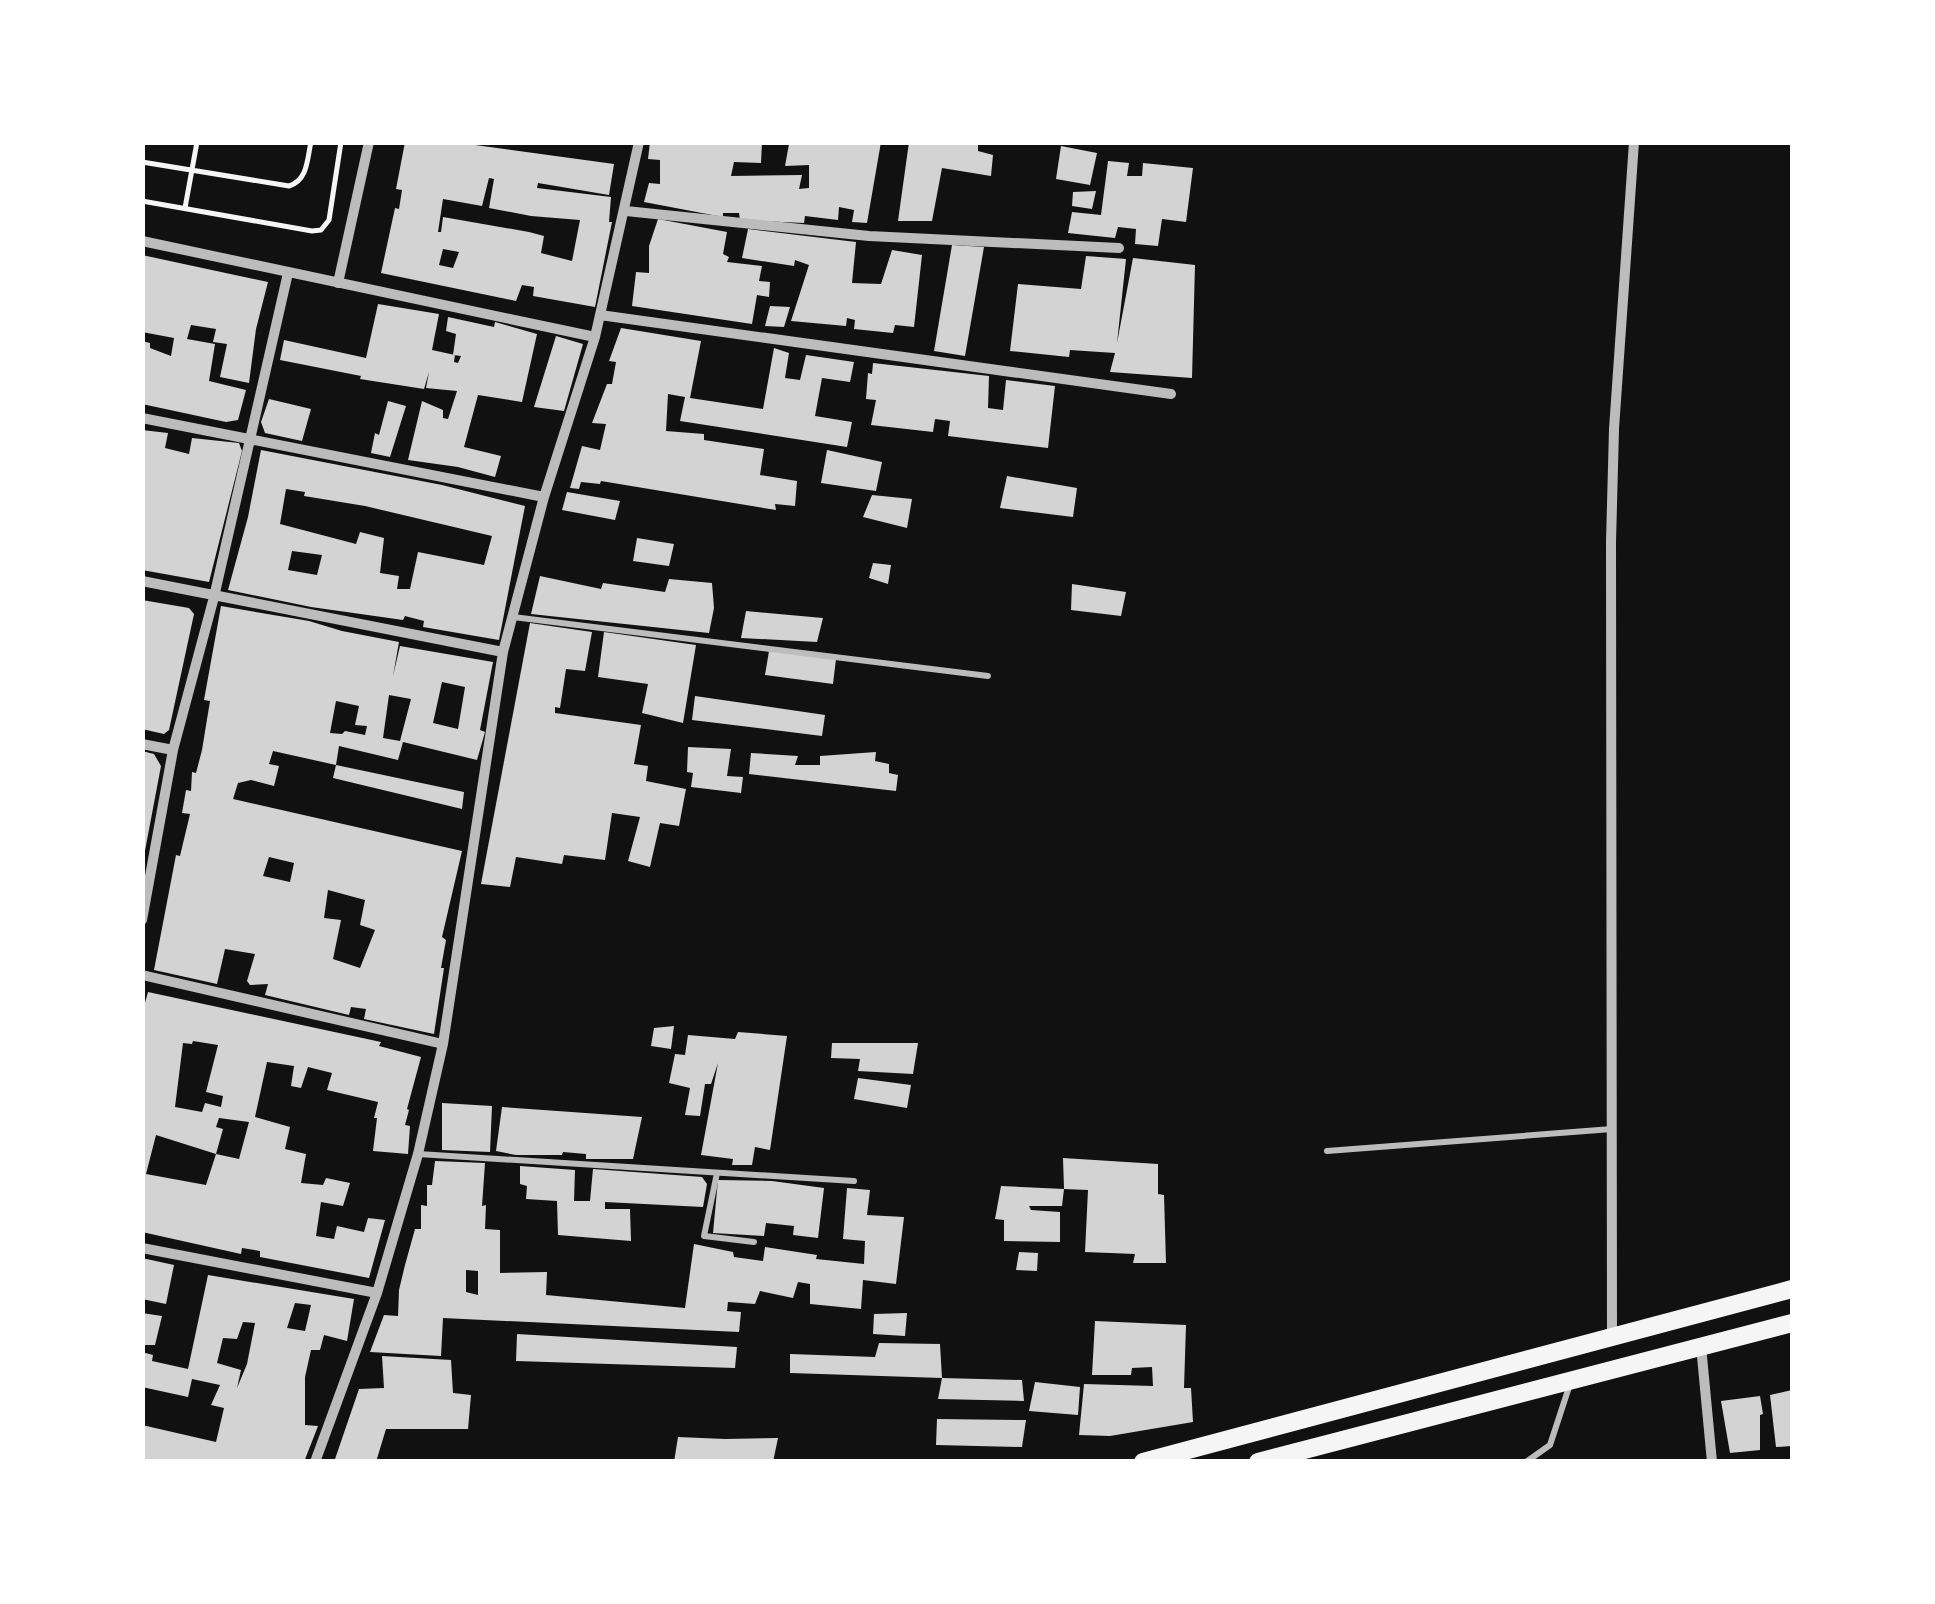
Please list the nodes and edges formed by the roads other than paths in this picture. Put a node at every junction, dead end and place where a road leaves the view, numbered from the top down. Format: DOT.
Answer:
graph roads {
  1 [pos="369,142"];
  2 [pos="639,142"];
  3 [pos="1634,142"];
  4 [pos="626,210"];
  5 [pos="142,241"];
  6 [pos="1119,248"];
  7 [pos="288,272"];
  8 [pos="338,283"];
  9 [pos="600,315"];
  10 [pos="595,337"];
  11 [pos="1171,394"];
  12 [pos="142,418"];
  13 [pos="250,439"];
  14 [pos="544,497"];
  15 [pos="142,582"];
  16 [pos="214,597"];
  17 [pos="512,617"];
  18 [pos="503,652"];
  19 [pos="988,676"];
  20 [pos="142,744"];
  21 [pos="172,750"];
  22 [pos="142,920"];
  23 [pos="142,975"];
  24 [pos="443,1044"];
  25 [pos="1613,1129"];
  26 [pos="1326,1151"];
  27 [pos="418,1154"];
  28 [pos="717,1173"];
  29 [pos="854,1181"];
  30 [pos="754,1242"];
  31 [pos="142,1248"];
  32 [pos="1792,1289"];
  33 [pos="376,1294"];
  34 [pos="1792,1323"];
  35 [pos="1612,1337"];
  36 [pos="1701,1346"];
  37 [pos="1571,1380"];
  38 [pos="1192,1455"];
  39 [pos="315,1462"];
  40 [pos="1143,1462"];
  41 [pos="1258,1462"];
  42 [pos="1526,1462"];
  43 [pos="1712,1462"];
  1 -- 8 [label="street"];
  2 -- 4 [label="street"];
  3 -- 25 [label="street"];
  4 -- 6 [label="street"];
  4 -- 9 [label="street"];
  5 -- 7 [label="street"];
  7 -- 8 [label="street"];
  7 -- 13 [label="street"];
  8 -- 10 [label="street"];
  9 -- 10 [label="street"];
  9 -- 11 [label="street"];
  10 -- 14 [label="street"];
  12 -- 13 [label="street"];
  13 -- 14 [label="street"];
  13 -- 16 [label="street"];
  14 -- 17 [label="street"];
  15 -- 16 [label="street"];
  16 -- 18 [label="street"];
  16 -- 21 [label="street"];
  17 -- 18 [label="street"];
  17 -- 19 [label="lane"];
  18 -- 24 [label="street"];
  20 -- 21 [label="street"];
  21 -- 22 [label="street"];
  23 -- 24 [label="street"];
  24 -- 27 [label="street"];
  25 -- 26 [label="lane"];
  25 -- 35 [label="street"];
  27 -- 28 [label="lane"];
  27 -- 33 [label="street"];
  28 -- 29 [label="lane"];
  28 -- 30 [label="lane"];
  31 -- 33 [label="street"];
  32 -- 35 [label="main road"];
  33 -- 39 [label="street"];
  34 -- 36 [label="main road"];
  35 -- 38 [label="main road"];
  36 -- 37 [label="main road"];
  36 -- 43 [label="street"];
  37 -- 41 [label="main road"];
  37 -- 42 [label="lane"];
  38 -- 40 [label="main road"];
}
